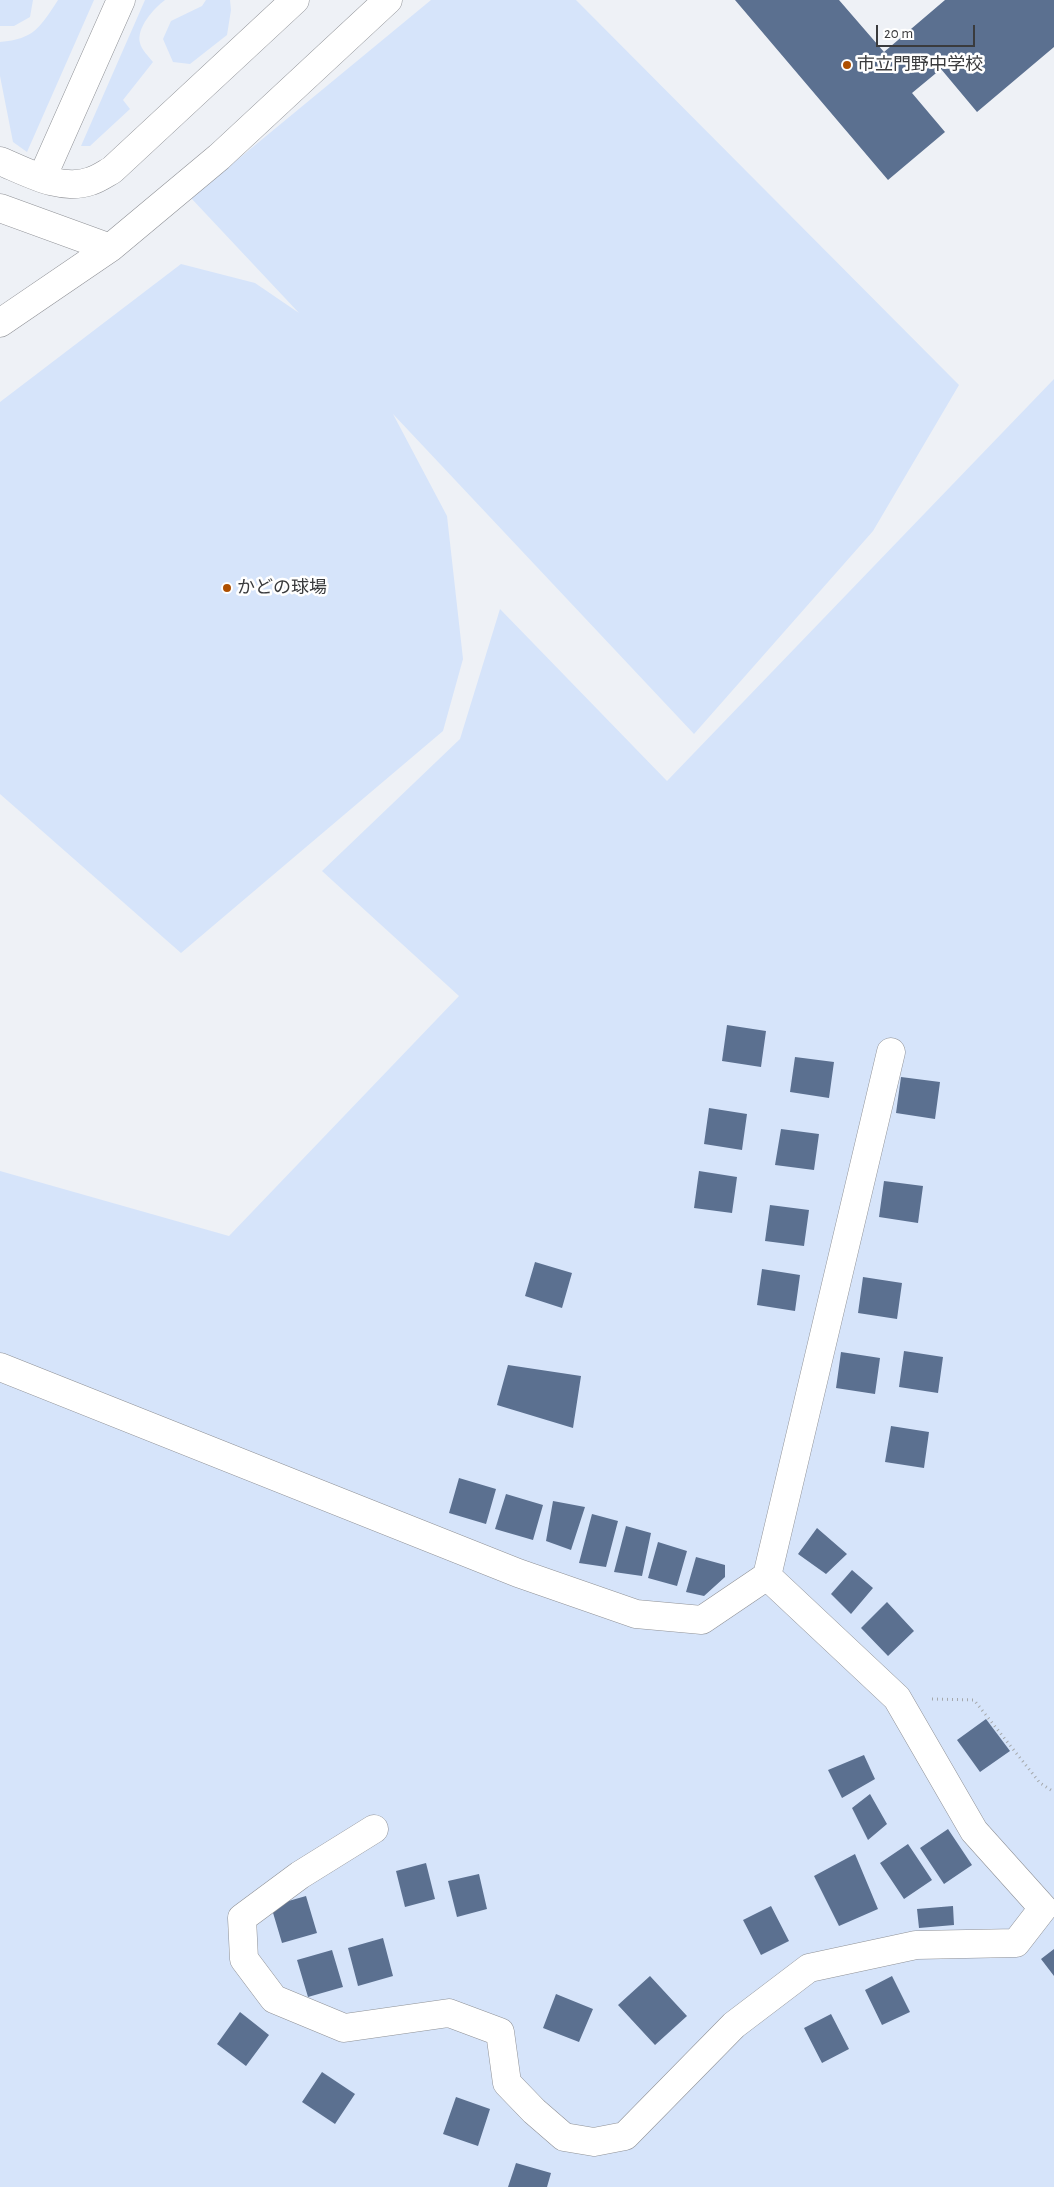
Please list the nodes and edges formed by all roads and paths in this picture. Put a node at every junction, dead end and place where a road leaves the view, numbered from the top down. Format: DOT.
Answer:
graph roads {
  1 [pos="121,0"];
  2 [pos="295,0"];
  3 [pos="388,0"];
  4 [pos="0,161"];
  5 [pos="42,178"];
  6 [pos="0,208"];
  7 [pos="110,248"];
  8 [pos="0,323"];
  9 [pos="891,1052"];
  10 [pos="0,1367"];
  11 [pos="767,1576"];
  12 [pos="897,1698"];
  13 [pos="1054,1792"];
  14 [pos="374,1830"];
  1 -- 5 [label="street"];
  2 -- 5 [label="street"];
  3 -- 7 [label="street"];
  4 -- 5 [label="street"];
  6 -- 7 [label="street"];
  7 -- 8 [label="street"];
  9 -- 11 [label="street"];
  10 -- 11 [label="street"];
  11 -- 12 [label="street"];
  12 -- 13 [label="path"];
  12 -- 14 [label="street"];
}
